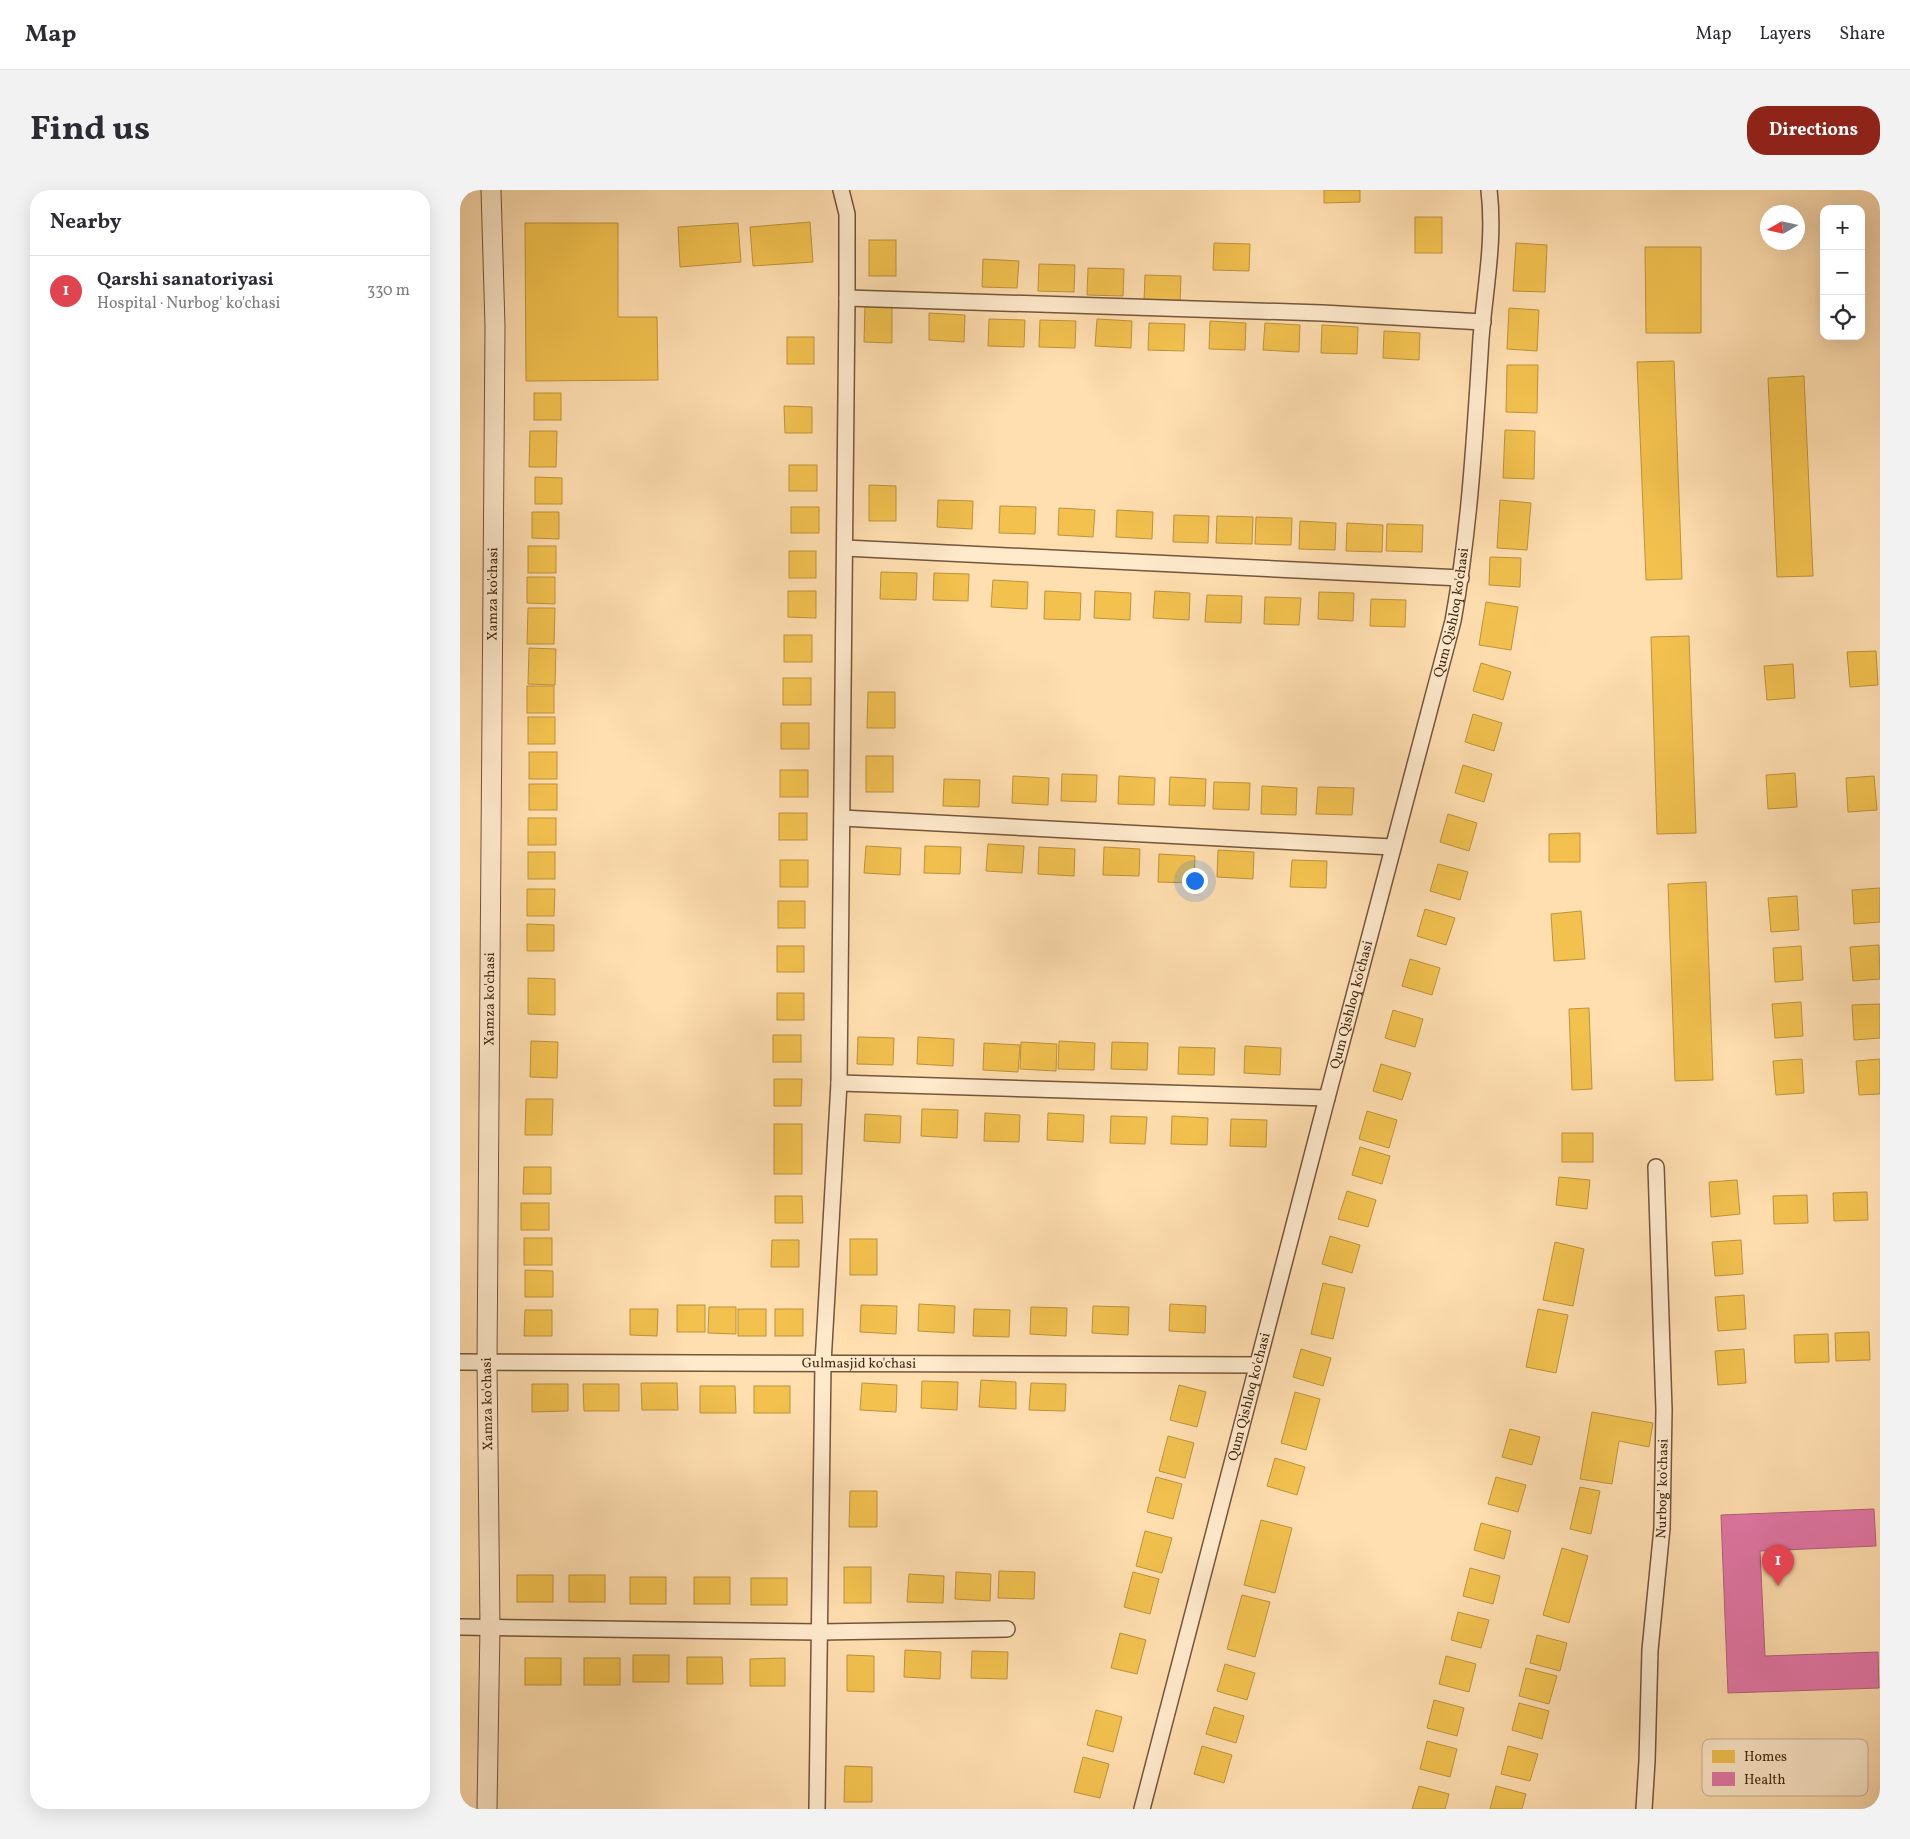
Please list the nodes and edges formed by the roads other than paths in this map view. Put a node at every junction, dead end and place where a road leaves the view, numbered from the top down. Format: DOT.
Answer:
graph roads {
  1 [pos="491,190"];
  2 [pos="841,190"];
  3 [pos="1489,190"];
  4 [pos="847,298"];
  5 [pos="1482,322"];
  6 [pos="845,548"];
  7 [pos="1461,578"];
  8 [pos="842,818"];
  9 [pos="1392,847"];
  10 [pos="839,1083"];
  11 [pos="1326,1098"];
  12 [pos="1656,1168"];
  13 [pos="460,1362"];
  14 [pos="487,1362"];
  15 [pos="823,1363"];
  16 [pos="1257,1365"];
  17 [pos="460,1627"];
  18 [pos="490,1627"];
  19 [pos="1007,1629"];
  20 [pos="819,1632"];
  21 [pos="487,1809"];
  22 [pos="817,1809"];
  23 [pos="1142,1809"];
  24 [pos="1644,1809"];
  1 -- 14 [label="street, Xamza ko'chasi"];
  2 -- 4 [label="street"];
  3 -- 5 [label="street, Qum Qishloq ko'chasi"];
  4 -- 5 [label="street"];
  4 -- 6 [label="street"];
  5 -- 7 [label="street, Qum Qishloq ko'chasi"];
  6 -- 7 [label="street"];
  6 -- 8 [label="street"];
  7 -- 9 [label="street, Qum Qishloq ko'chasi"];
  8 -- 9 [label="street"];
  8 -- 10 [label="street"];
  9 -- 11 [label="street, Qum Qishloq ko'chasi"];
  10 -- 11 [label="street"];
  10 -- 15 [label="street"];
  11 -- 16 [label="street, Qum Qishloq ko'chasi"];
  12 -- 24 [label="street, Nurbog' ko'chasi"];
  13 -- 14 [label="street, Gulmasjid ko'chasi"];
  14 -- 15 [label="street, Gulmasjid ko'chasi"];
  14 -- 18 [label="street, Xamza ko'chasi"];
  15 -- 16 [label="street, Gulmasjid ko'chasi"];
  15 -- 20 [label="street"];
  16 -- 23 [label="street, Qum Qishloq ko'chasi"];
  17 -- 18 [label="street"];
  18 -- 20 [label="street"];
  18 -- 21 [label="street, Xamza ko'chasi"];
  19 -- 20 [label="street"];
  20 -- 22 [label="street"];
}
